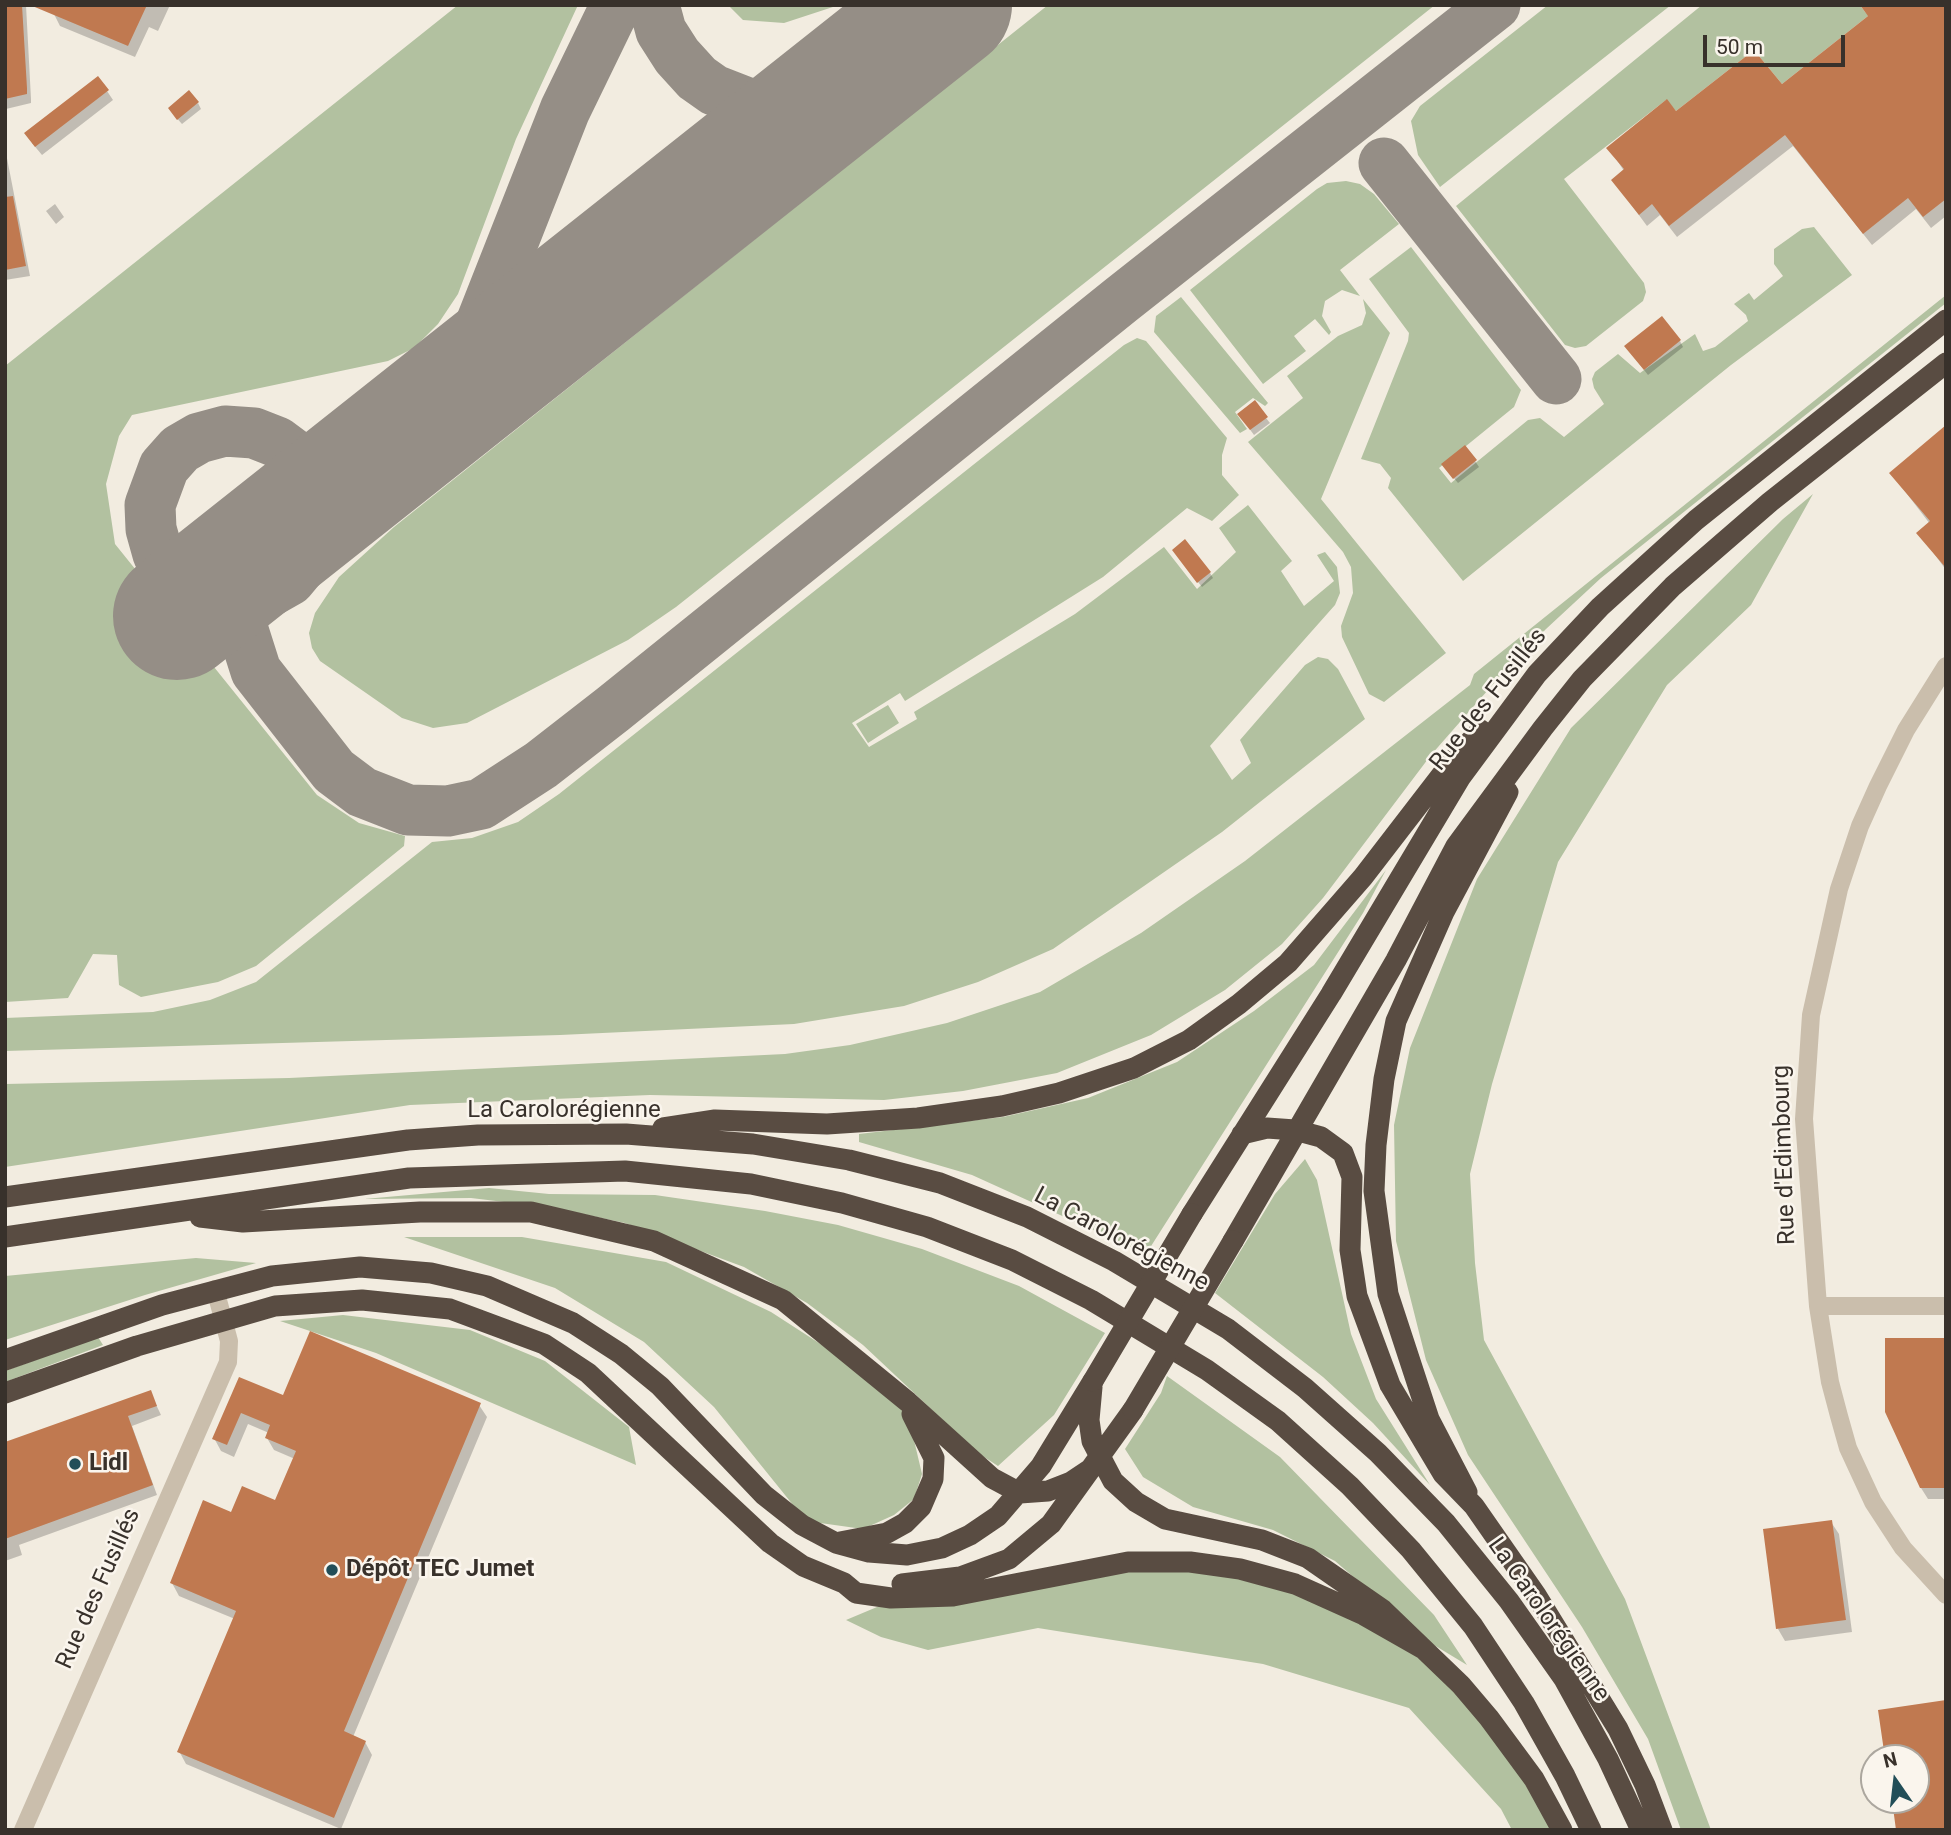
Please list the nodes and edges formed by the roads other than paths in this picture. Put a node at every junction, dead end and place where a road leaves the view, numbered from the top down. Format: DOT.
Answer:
graph roads {
  1 [pos="1946,320"];
  2 [pos="1946,363"];
  3 [pos="1946,666"];
  4 [pos="1537,674"];
  5 [pos="1543,728"];
  6 [pos="1295,1130"];
  7 [pos="626,1134"];
  8 [pos="1242,1134"];
  9 [pos="5,1197"];
  10 [pos="170,1214"];
  11 [pos="5,1237"];
  12 [pos="215,1289"];
  13 [pos="1818,1306"];
  14 [pos="1946,1306"];
  15 [pos="225,1319"];
  16 [pos="5,1360"];
  17 [pos="1093,1381"];
  18 [pos="5,1393"];
  19 [pos="908,1402"];
  20 [pos="1094,1464"];
  21 [pos="1020,1493"];
  22 [pos="1474,1506"];
  23 [pos="836,1543"];
  24 [pos="844,1583"];
  25 [pos="1946,1595"];
  26 [pos="1422,1648"];
  27 [pos="23,1830"];
  28 [pos="1562,1830"];
  29 [pos="1591,1830"];
  30 [pos="1641,1830"];
  31 [pos="1662,1830"];
  1 -- 4 [label="highway, Rue des Fusillés"];
  2 -- 5 [label="highway"];
  3 -- 13 [label="street, Rue d'Edimbourg"];
  4 -- 7 [label="highway"];
  4 -- 8 [label="highway, Rue des Fusillés"];
  5 -- 6 [label="highway"];
  5 -- 22 [label="highway"];
  6 -- 8 [label="highway"];
  6 -- 20 [label="highway, bridge"];
  6 -- 22 [label="highway"];
  7 -- 9 [label="highway, La Carolorégienne"];
  7 -- 30 [label="highway, La Carolorégienne"];
  8 -- 17 [label="highway, Rue des Fusillés, bridge"];
  10 -- 11 [label="highway"];
  10 -- 19 [label="highway"];
  10 -- 29 [label="highway"];
  12 -- 15 [label="street, Rue des Fusillés"];
  12 -- 16 [label="highway, Rue des Fusillés"];
  12 -- 23 [label="highway, Rue des Fusillés"];
  13 -- 14 [label="street"];
  13 -- 25 [label="street, Rue d'Edimbourg"];
  15 -- 18 [label="highway"];
  15 -- 24 [label="highway"];
  15 -- 27 [label="street, Rue des Fusillés"];
  17 -- 20 [label="highway"];
  17 -- 21 [label="highway, Rue des Fusillés"];
  19 -- 21 [label="highway"];
  19 -- 23 [label="highway"];
  20 -- 21 [label="highway"];
  20 -- 24 [label="highway"];
  20 -- 26 [label="highway"];
  21 -- 23 [label="highway, Rue des Fusillés"];
  22 -- 31 [label="highway"];
  24 -- 26 [label="highway"];
  26 -- 28 [label="highway"];
}
